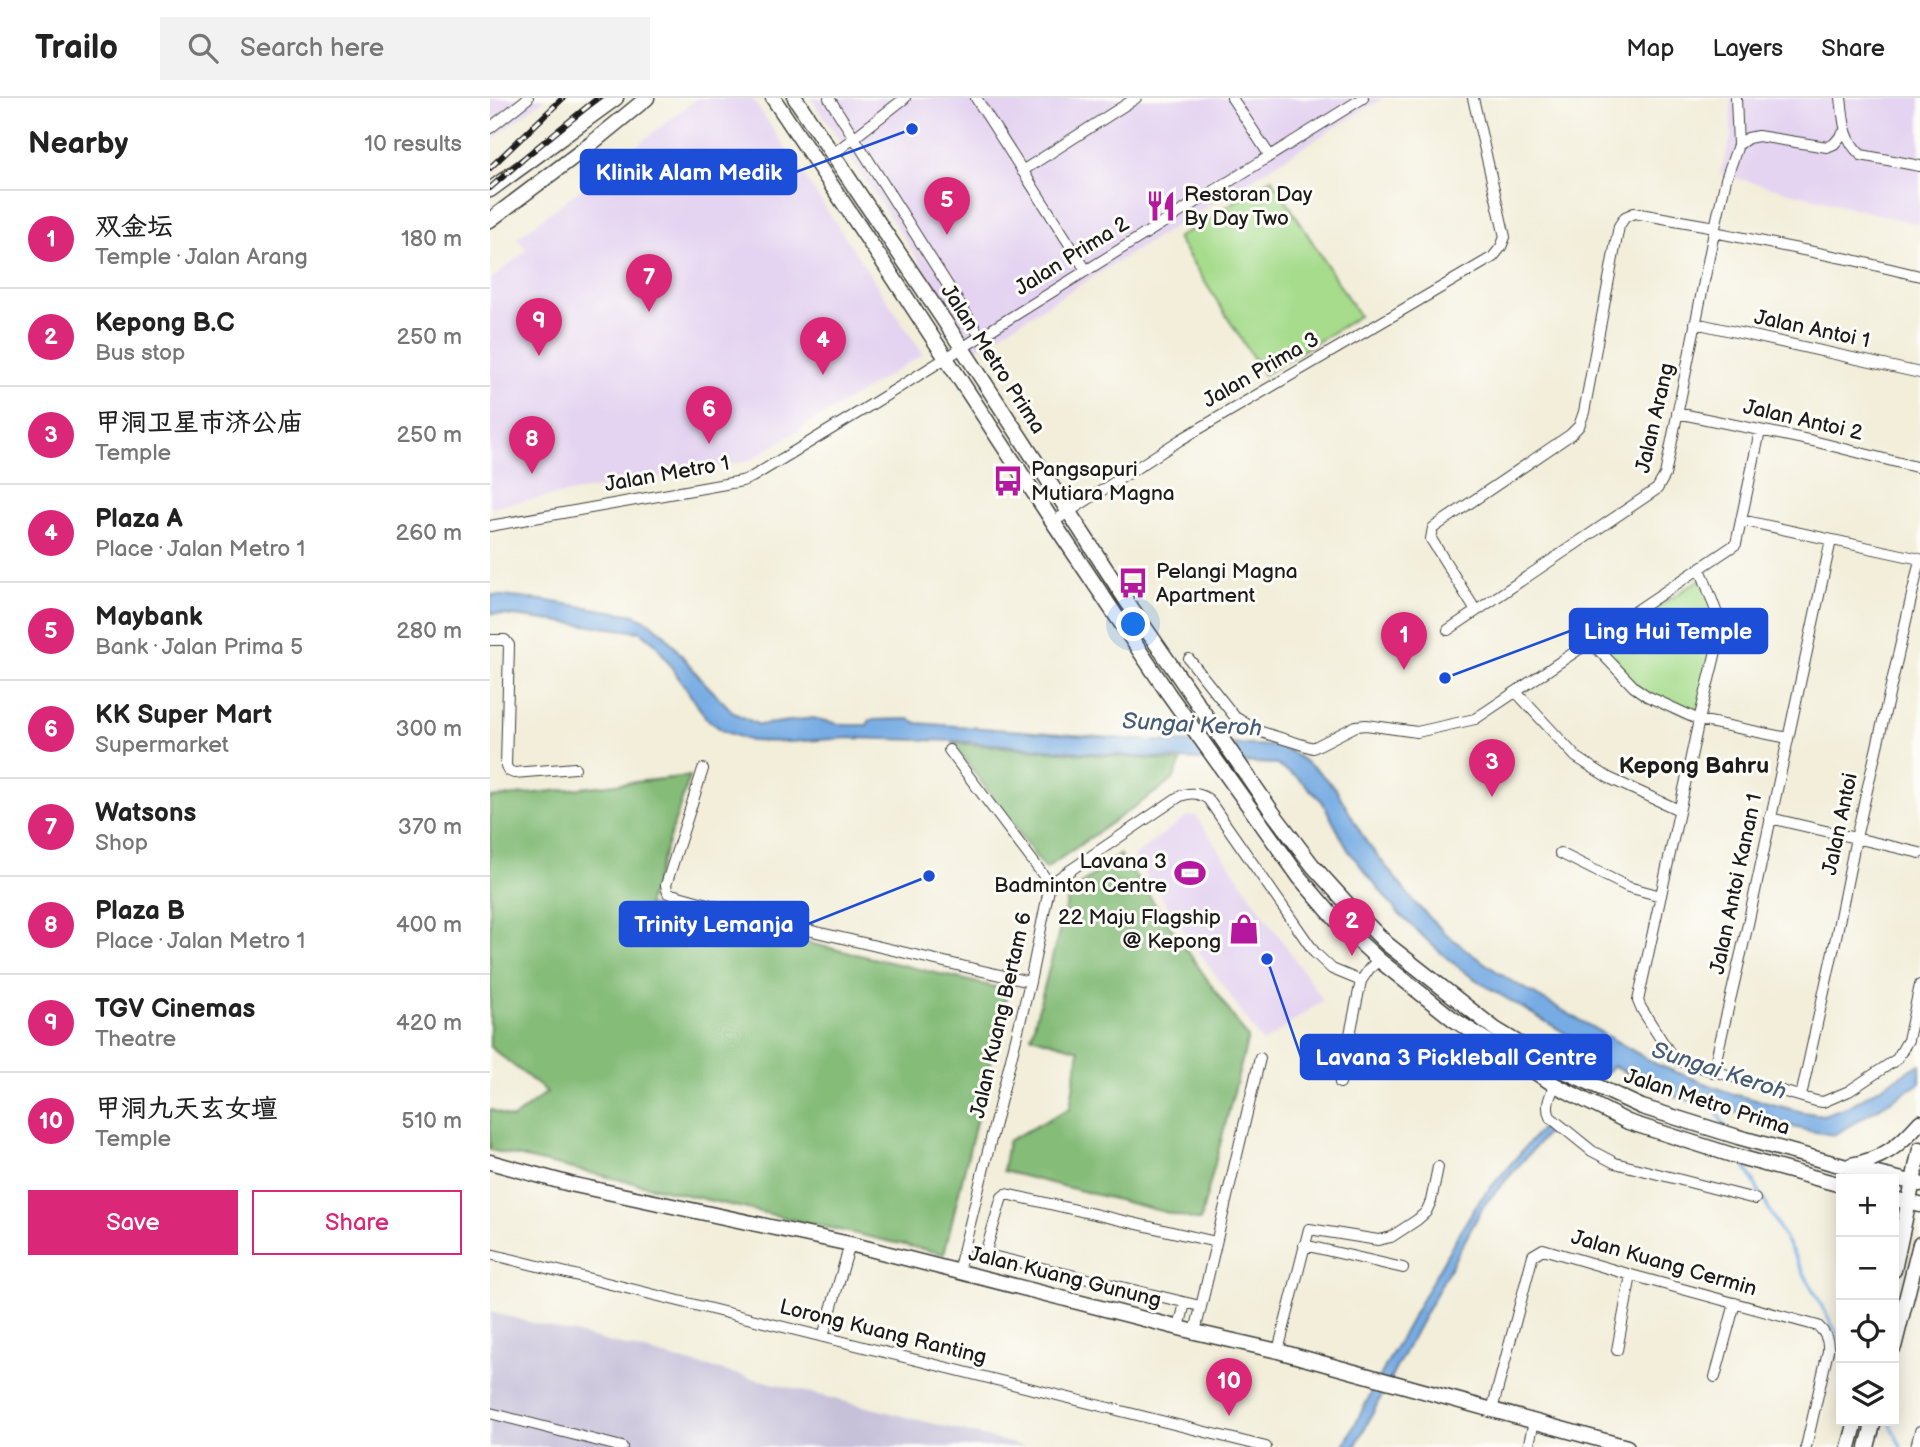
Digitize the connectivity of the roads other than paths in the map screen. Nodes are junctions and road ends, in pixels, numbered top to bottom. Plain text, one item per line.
1 (528, 98) edge
2 (616, 98) edge
3 (647, 98) edge
4 (773, 98) edge
5 (795, 98) edge
6 (829, 98) edge
7 (905, 98) edge
8 (976, 98) edge
9 (1136, 98) edge
10 (1232, 98) edge
11 (1363, 98) edge
12 (1473, 98) edge
13 (1736, 98) edge
14 (1841, 98) edge
15 (490, 128) edge
16 (1845, 131) junction
17 (854, 137) junction
18 (1738, 145) junction
19 (833, 154) junction
20 (1270, 156) junction
21 (1920, 166) edge
22 (1023, 171) junction
23 (490, 190) edge
24 (490, 220) edge
25 (1714, 230) junction
26 (1086, 270) junction
27 (1920, 276) edge
28 (1695, 323) junction
29 (980, 336) junction
30 (961, 348) junction
31 (945, 359) junction
32 (1920, 373) edge
33 (1677, 413) junction
34 (1760, 430) junction
35 (1920, 468) edge
36 (1068, 513) junction
37 (1741, 520) junction
38 (1053, 522) junction
39 (490, 526) edge
40 (1831, 540) junction
41 (1920, 560) edge
42 (1700, 568) junction
43 (1476, 611) junction
44 (1448, 630) dead end
45 (490, 640) edge
46 (1591, 642) junction
47 (1189, 659) dead end
48 (1516, 692) junction
49 (1699, 720) junction
50 (1788, 738) junction
51 (949, 750) dead end
52 (575, 768) dead end
53 (703, 769) dead end
54 (1679, 810) junction
55 (1770, 818) junction
56 (1856, 838) junction
57 (1560, 853) dead end
58 (1920, 853) edge
59 (1050, 884) junction
60 (1661, 895) junction
61 (1379, 961) junction
62 (1361, 981) junction
63 (1030, 982) junction
64 (1920, 985) edge
65 (1259, 1058) dead end
66 (1713, 1072) junction
67 (1340, 1083) dead end
68 (1555, 1084) junction
69 (1801, 1096) junction
70 (1920, 1122) edge
71 (1920, 1149) edge
72 (490, 1162) edge
73 (1843, 1166) junction
74 (1438, 1167) dead end
75 (1916, 1183) edge
76 (1836, 1185) edge
77 (1755, 1199) dead end
78 (1914, 1204) edge
79 (1216, 1242) junction
80 (850, 1244) junction
81 (1920, 1244) edge
82 (1304, 1245) junction
83 (1899, 1249) edge
84 (490, 1254) edge
85 (1403, 1268) dead end
86 (1917, 1269) edge
87 (958, 1272) junction
88 (1631, 1275) junction
89 (1185, 1303) junction
90 (1735, 1303) junction
91 (1200, 1306) junction
92 (1179, 1328) junction
93 (1899, 1330) edge
94 (1195, 1332) junction
95 (823, 1337) junction
96 (1617, 1350) dead end
97 (1278, 1351) junction
98 (1715, 1377) dead end
99 (1492, 1410) junction
100 (490, 1413) edge
101 (1534, 1422) junction
102 (1855, 1426) edge
103 (1873, 1426) edge
104 (1920, 1431) edge
105 (622, 1447) edge
106 (1266, 1447) edge
107 (1528, 1447) edge
108 (1625, 1447) edge
109 (1806, 1447) edge
110 (1849, 1447) edge
111 (1867, 1447) edge
112 (1916, 1447) edge

1 - 15 street
2 - 23 main road
3 - 24 main road
4 - 31 main road, Jalan Metro Prima
5 - 19 main road, Jalan Metro Prima
6 - 17 street
7 - 17 street
8 - 22 street
9 - 22 street
10 - 20 street
11 - 20 street, Jalan Prima 2
12 - 36 street, Jalan Prima 3
13 - 18 street
14 - 16 street
16 - 18 street
16 - 21 street
17 - 19 street
17 - 29 street
18 - 25 street, Jalan Arang
19 - 30 main road, Jalan Metro Prima
20 - 26 street, Jalan Prima 2
22 - 26 street
25 - 27 street
25 - 28 street, Jalan Arang
25 - 43 street
26 - 29 street, Jalan Prima 2
28 - 32 street, Jalan Antoi 1
28 - 33 street, Jalan Arang
29 - 30 street, Jalan Prima 2
30 - 31 street, Jalan Prima 2
30 - 36 main road, Jalan Metro Prima
31 - 38 main road, Jalan Metro Prima
31 - 39 street, Jalan Metro 1
33 - 34 street, Jalan Antoi 2
33 - 43 street, Jalan Arang
34 - 35 street, Jalan Antoi 2
34 - 37 street
36 - 38 street, Jalan Prima 3
36 - 73 main road, Jalan Metro Prima
37 - 40 street
37 - 42 street
38 - 61 main road, Jalan Metro Prima
40 - 41 street
40 - 50 street, Jalan Antoi Kanan 1
41 - 56 street, Jalan Antoi
42 - 46 street
42 - 49 street
43 - 44 street, Jalan Arang
45 - 52 street
46 - 48 street
46 - 49 street
47 - 48 street
48 - 54 street
49 - 50 street
49 - 54 street
50 - 55 street, Jalan Antoi Kanan 1
51 - 59 street
53 - 63 street
54 - 60 street
55 - 56 street
55 - 66 street, Jalan Antoi Kanan 1
56 - 58 street
56 - 69 street, Jalan Antoi
57 - 60 street
59 - 62 street
59 - 63 street, Jalan Kuang Bertam 6
60 - 66 street
61 - 62 street
61 - 68 main road, Jalan Metro Prima
62 - 67 street
63 - 87 street, Jalan Kuang Bertam 6
64 - 69 street
65 - 79 street
66 - 69 street
68 - 76 main road, Jalan Metro Prima
68 - 77 street
70 - 73 main road
71 - 75 main road
72 - 80 main road, Jalan Kuang Gunung
73 - 75 main road, Jalan Metro Prima
74 - 82 street
75 - 78 main road
78 - 83 main road
79 - 89 street
79 - 91 street
80 - 87 main road, Jalan Kuang Gunung
80 - 95 street
81 - 86 main road
82 - 85 street
82 - 97 street
84 - 95 street, Lorong Kuang Ranting
86 - 93 main road
87 - 92 main road, Jalan Kuang Gunung
88 - 90 street, Jalan Kuang Cermin
88 - 96 street
88 - 99 street, Jalan Kuang Cermin
89 - 91 street
89 - 92 street
90 - 98 street
90 - 109 street, Jalan Kuang Cermin
91 - 94 street
92 - 94 main road, Jalan Kuang Gunung
94 - 97 main road, Jalan Kuang Gunung
95 - 106 street, Lorong Kuang Ranting
97 - 99 main road, Jalan Kuang Gunung
99 - 101 main road, Jalan Kuang Gunung
100 - 105 street
101 - 107 street
101 - 108 main road, Jalan Kuang Gunung
102 - 110 main road
103 - 111 main road
104 - 112 street

